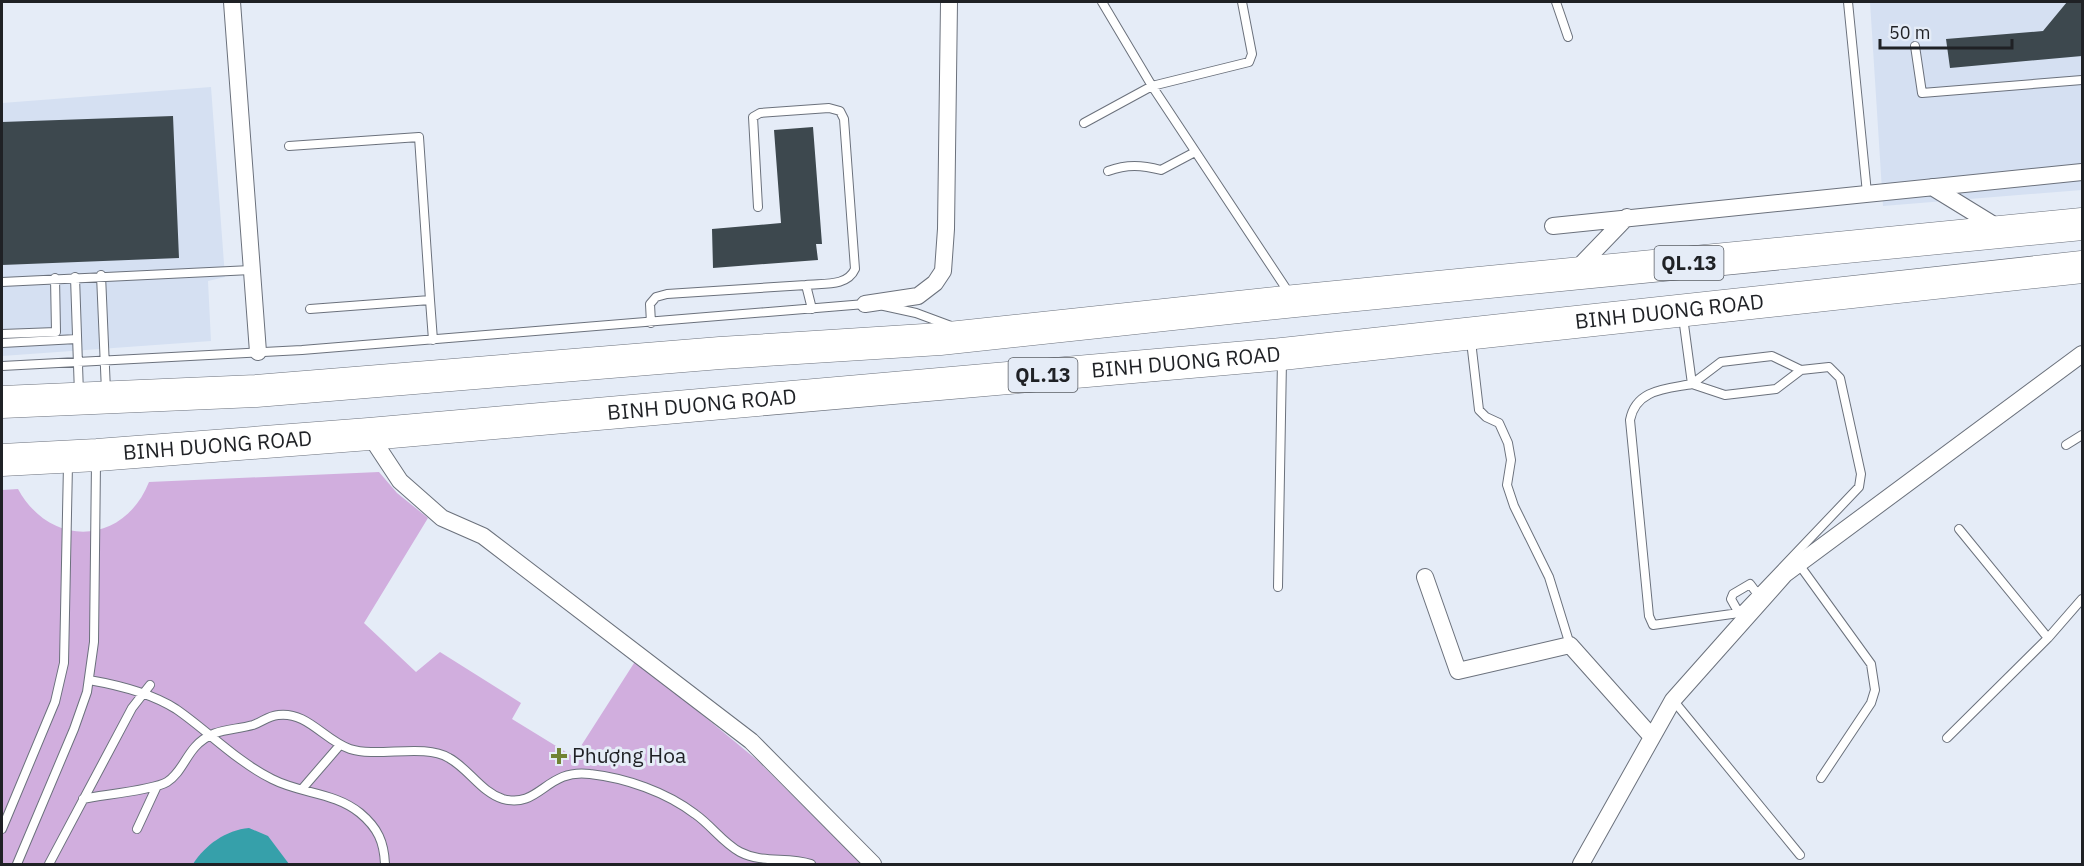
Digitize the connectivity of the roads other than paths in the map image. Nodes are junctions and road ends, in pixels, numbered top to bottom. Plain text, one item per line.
1 (232, 2) edge
2 (949, 2) edge
3 (1102, 2) edge
4 (1242, 2) edge
5 (1556, 2) edge
6 (1848, 2) edge
7 (1568, 37) dead end
8 (1915, 46) dead end
9 (2082, 80) edge
10 (1152, 86) junction
11 (1083, 123) dead end
12 (289, 146) dead end
13 (1195, 152) junction
14 (1108, 171) dead end
15 (2082, 172) edge
16 (1932, 187) junction
17 (1867, 193) junction
18 (758, 207) dead end
19 (1627, 217) junction
20 (2082, 224) edge
21 (1553, 226) dead end
22 (2003, 230) junction
23 (2082, 267) edge
24 (251, 270) junction
25 (100, 275) junction
26 (1571, 275) junction
27 (75, 277) junction
28 (55, 278) junction
29 (2, 282) edge
30 (806, 285) junction
31 (430, 300) junction
32 (1295, 301) junction
33 (867, 304) junction
34 (310, 309) dead end
35 (812, 309) junction
36 (1682, 311) junction
37 (651, 323) junction
38 (2, 334) edge
39 (984, 334) junction
40 (1470, 334) junction
41 (77, 339) junction
42 (433, 340) junction
43 (2, 343) edge
44 (258, 352) junction
45 (1282, 354) junction
46 (2082, 354) edge
47 (104, 361) junction
48 (78, 362) junction
49 (2, 366) edge
50 (1801, 370) junction
51 (1692, 384) junction
52 (92, 398) junction
53 (2, 402) edge
54 (369, 434) junction
55 (2082, 435) edge
56 (2066, 444) dead end
57 (82, 456) junction
58 (2, 460) edge
59 (1959, 529) dead end
60 (1798, 563) junction
61 (1425, 577) dead end
62 (1278, 587) dead end
63 (1759, 596) junction
64 (2082, 599) edge
65 (1741, 617) junction
66 (2048, 638) junction
67 (1570, 645) junction
68 (89, 680) junction
69 (150, 685) dead end
70 (142, 694) junction
71 (1673, 700) junction
72 (209, 735) junction
73 (1652, 737) junction
74 (1947, 738) dead end
75 (340, 745) junction
76 (1821, 778) dead end
77 (156, 788) junction
78 (302, 789) junction
79 (83, 799) junction
80 (2, 829) edge
81 (137, 829) dead end
82 (1800, 855) dead end
83 (17, 864) edge
84 (49, 864) edge
85 (385, 864) edge
86 (811, 864) edge
87 (873, 864) edge
88 (1581, 864) edge

1 - 24 street
2 - 33 street
3 - 10 lane
4 - 10 lane
5 - 7 lane
6 - 17 lane
8 - 9 lane
10 - 11 lane
10 - 13 lane
12 - 31 lane
13 - 14 lane
13 - 32 lane
15 - 16 street
16 - 17 street
16 - 22 street
17 - 19 street
18 - 30 lane
19 - 21 street
19 - 26 street
20 - 22 highway, QL.13
22 - 26 highway, QL.13
23 - 36 highway, BINH DUONG ROAD / QL.13
24 - 25 lane
24 - 44 street
25 - 27 lane
25 - 47 lane
26 - 32 highway, QL.13
27 - 28 lane
27 - 41 lane
28 - 29 lane
28 - 38 lane
30 - 35 lane
30 - 37 lane
31 - 34 lane
31 - 42 lane
32 - 39 highway, QL.13
33 - 35 lane
33 - 39 lane
35 - 37 lane
36 - 40 highway, BINH DUONG ROAD / QL.13
36 - 51 lane
37 - 42 lane
39 - 52 highway, QL.13
40 - 45 highway, BINH DUONG ROAD / QL.13
40 - 67 lane
41 - 43 lane
41 - 48 lane
42 - 44 lane
44 - 47 lane
45 - 54 highway, BINH DUONG ROAD / QL.13
45 - 62 lane
46 - 60 street
47 - 48 lane
47 - 52 lane
48 - 49 lane
48 - 52 lane
50 - 51 lane
50 - 51 lane
50 - 63 lane
51 - 65 lane
52 - 53 highway, QL.13
54 - 57 highway, BINH DUONG ROAD / QL.13
54 - 87 street
55 - 56 lane
57 - 58 highway, BINH DUONG ROAD / QL.13
57 - 68 lane
57 - 80 lane
59 - 66 lane
60 - 63 street
60 - 76 lane
61 - 67 street
63 - 65 street
63 - 65 lane
64 - 66 lane
65 - 71 street
66 - 74 lane
67 - 73 street
68 - 70 lane
68 - 83 lane
69 - 70 lane
70 - 72 lane
70 - 79 lane
71 - 73 street
71 - 82 lane
72 - 75 lane
72 - 77 lane
72 - 78 lane
73 - 88 street
75 - 78 lane
75 - 86 lane
77 - 79 lane
77 - 81 lane
78 - 85 lane
79 - 84 lane

